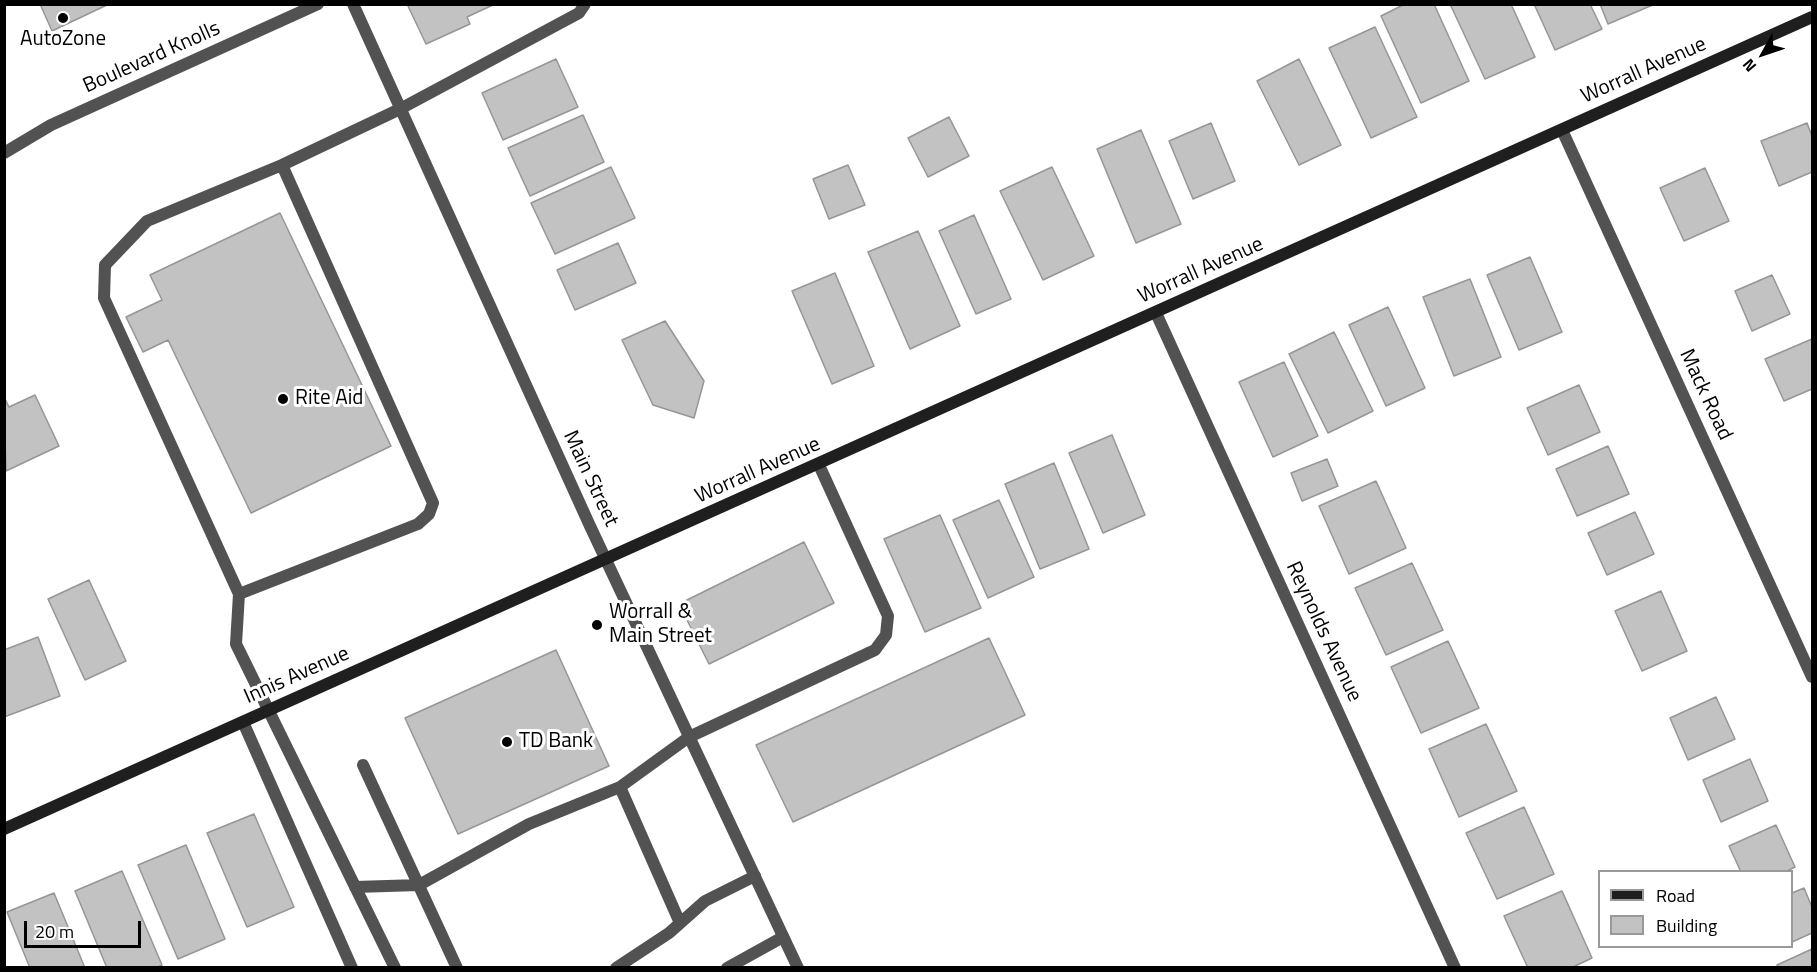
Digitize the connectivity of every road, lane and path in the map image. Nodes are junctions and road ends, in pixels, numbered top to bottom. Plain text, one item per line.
1 (318, 4) edge
2 (353, 4) edge
3 (585, 4) edge
4 (1812, 17) edge
5 (400, 109) junction
6 (1562, 130) junction
7 (4, 153) edge
8 (282, 165) junction
9 (1156, 313) junction
10 (819, 465) junction
11 (606, 561) junction
12 (239, 594) junction
13 (1812, 676) edge
14 (267, 711) junction
15 (243, 722) junction
16 (689, 736) junction
17 (363, 765) dead end
18 (620, 787) junction
19 (4, 829) edge
20 (755, 876) junction
21 (419, 885) junction
22 (355, 887) junction
23 (680, 923) junction
24 (783, 937) junction
25 (352, 968) edge
26 (395, 968) edge
27 (457, 968) edge
28 (616, 968) edge
29 (727, 968) edge
30 (798, 968) edge
31 (1455, 968) edge

1 - 7 street, Boulevard Knolls
2 - 5 street, Main Street
3 - 5 street
4 - 6 main road, Worrall Avenue
5 - 8 street
5 - 11 street, Main Street
6 - 9 main road, Worrall Avenue
6 - 13 street, Mack Road
8 - 12 street
8 - 12 street
9 - 10 main road, Worrall Avenue
9 - 31 street, Reynolds Avenue
10 - 11 main road, Worrall Avenue
10 - 16 street
11 - 14 main road, Innis Avenue
11 - 16 street, Main Street
12 - 14 street
14 - 15 main road, Innis Avenue
14 - 22 street
15 - 19 main road, Innis Avenue
15 - 25 street
16 - 18 street
16 - 20 street, Main Street
17 - 21 street
18 - 21 street
18 - 23 street
20 - 23 street
20 - 24 street, Main Street
21 - 22 street
21 - 27 street
22 - 26 street
23 - 28 street
24 - 29 street
24 - 30 street, Main Street

